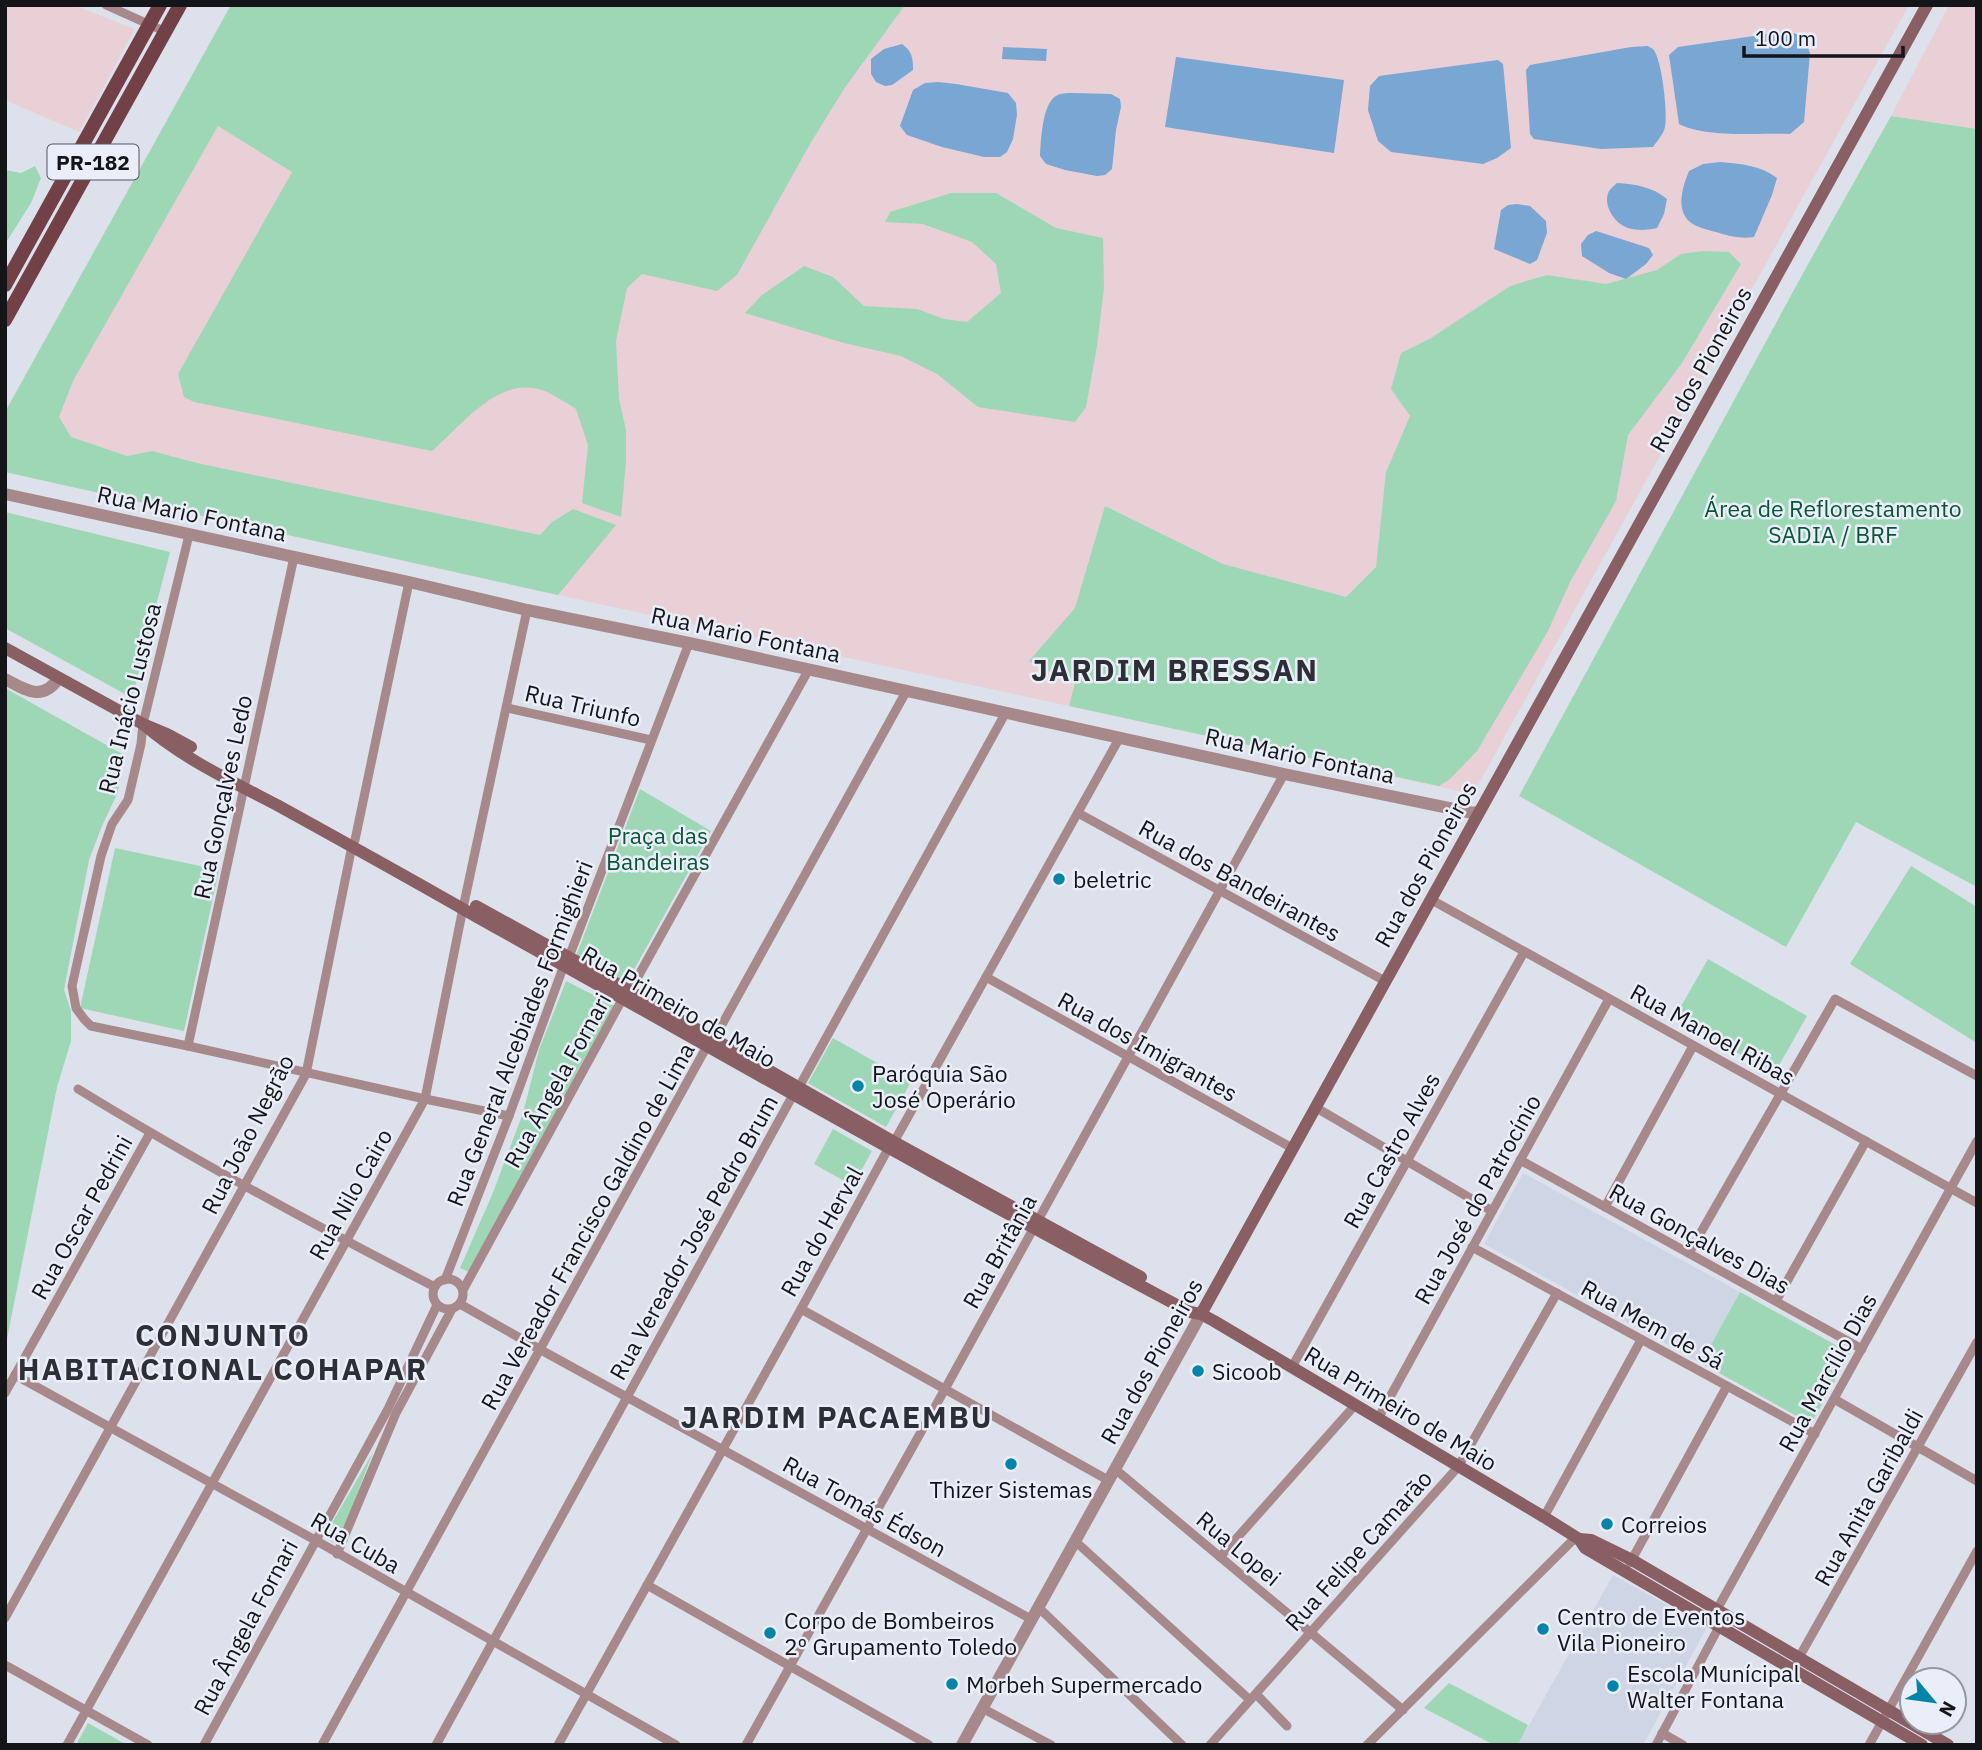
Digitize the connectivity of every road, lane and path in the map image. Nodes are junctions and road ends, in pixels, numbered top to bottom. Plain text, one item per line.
1 (106, 5) edge
2 (160, 5) edge
3 (180, 5) edge
4 (1927, 5) edge
5 (150, 24) junction
6 (166, 32) junction
7 (5, 285) edge
8 (5, 320) edge
9 (5, 494) edge
10 (189, 534) junction
11 (294, 557) junction
12 (409, 582) junction
13 (527, 610) junction
14 (689, 643) junction
15 (5, 648) edge
16 (808, 669) junction
17 (5, 678) edge
18 (59, 678) junction
19 (907, 690) junction
20 (507, 708) junction
21 (1006, 712) junction
22 (142, 724) junction
23 (1120, 737) junction
24 (651, 740) junction
25 (1284, 774) junction
26 (245, 784) junction
27 (1478, 812) junction
28 (1077, 813) junction
29 (353, 843) junction
30 (1219, 891) junction
31 (1430, 899) junction
32 (464, 904) junction
33 (1524, 952) junction
34 (566, 961) junction
35 (986, 976) junction
36 (1385, 981) junction
37 (626, 994) junction
38 (1609, 999) junction
39 (710, 1042) junction
40 (188, 1046) junction
41 (1693, 1046) junction
42 (1128, 1057) junction
43 (306, 1074) junction
44 (1977, 1076) edge
45 (78, 1090) dead end
46 (796, 1091) junction
47 (1780, 1094) junction
48 (425, 1099) junction
49 (1315, 1107) junction
50 (509, 1116) junction
51 (150, 1133) junction
52 (1866, 1141) junction
53 (1977, 1141) edge
54 (891, 1145) junction
55 (1292, 1148) junction
56 (1520, 1160) junction
57 (1406, 1162) junction
58 (244, 1185) junction
59 (1951, 1189) junction
60 (1977, 1203) edge
61 (1605, 1207) junction
62 (1492, 1211) junction
63 (1035, 1225) junction
64 (346, 1241) junction
65 (1472, 1247) junction
66 (1689, 1253) junction
67 (445, 1280) junction
68 (435, 1287) junction
69 (463, 1290) junction
70 (1557, 1293) junction
71 (1776, 1301) junction
72 (438, 1305) junction
73 (456, 1307) junction
74 (801, 1309) junction
75 (1201, 1314) junction
76 (1642, 1340) junction
77 (1977, 1342) edge
78 (1862, 1349) junction
79 (541, 1350) junction
80 (1292, 1367) junction
81 (16, 1375) junction
82 (1727, 1386) junction
83 (945, 1390) junction
84 (5, 1393) edge
85 (628, 1398) junction
86 (1834, 1399) junction
87 (1356, 1404) junction
88 (392, 1411) junction
89 (1379, 1417) junction
90 (109, 1427) junction
91 (1815, 1434) junction
92 (1918, 1448) junction
93 (722, 1450) junction
94 (1458, 1467) junction
95 (1112, 1475) junction
96 (1977, 1481) edge
97 (213, 1483) junction
98 (1544, 1517) junction
99 (867, 1529) junction
100 (1578, 1538) junction
101 (315, 1540) junction
102 (1075, 1541) junction
103 (1977, 1551) edge
104 (337, 1554) junction
105 (1220, 1557) junction
106 (1629, 1566) junction
107 (647, 1585) junction
108 (406, 1592) junction
109 (1038, 1607) junction
110 (5, 1618) edge
111 (1031, 1619) junction
112 (1718, 1619) junction
113 (1311, 1632) junction
114 (493, 1642) junction
115 (1799, 1658) junction
116 (5, 1665) edge
117 (790, 1666) junction
118 (1792, 1670) junction
119 (586, 1694) junction
120 (1253, 1697) junction
121 (982, 1709) junction
122 (87, 1710) junction
123 (1403, 1710) junction
124 (1885, 1715) junction
125 (1287, 1726) dead end
126 (1662, 1733) junction
127 (67, 1745) edge
128 (148, 1745) edge
129 (204, 1745) edge
130 (322, 1745) edge
131 (436, 1745) edge
132 (558, 1745) edge
133 (676, 1745) edge
134 (746, 1745) edge
135 (929, 1745) edge
136 (962, 1745) edge
137 (1051, 1745) edge
138 (1182, 1745) edge
139 (1210, 1745) edge
140 (1367, 1745) edge
141 (1656, 1745) edge
142 (1683, 1745) edge
143 (1869, 1745) edge
144 (1922, 1745) edge
145 (1948, 1745) edge

1 - 5 street
2 - 5 main road, PR-182
3 - 6 main road, PR-182
4 - 27 main road, Rua dos Pioneiros
5 - 6 street
5 - 7 main road, PR-182
6 - 8 main road, PR-182
9 - 10 street, Rua Mario Fontana
10 - 11 street, Rua Mario Fontana
10 - 22 street, Rua Inácio Lustosa
11 - 12 street, Rua Mario Fontana
11 - 26 street, Rua Gonçalves Ledo
12 - 13 street, Rua Mario Fontana
12 - 29 street, Rua João Negrão
13 - 14 street, Rua Mario Fontana
13 - 20 street, Rua Nilo Cairo
14 - 16 street, Rua Mario Fontana
14 - 24 street, Rua General Alcebiades Formighieri
15 - 18 main road, Rua Primeiro de Maio
16 - 19 street, Rua Mario Fontana
16 - 37 street, Rua Ângela Fornari
17 - 18 street
18 - 22 main road, Rua Primeiro de Maio
19 - 21 street, Rua Mario Fontana
19 - 39 street, Rua Vereador Francisco Galdino de Lima
20 - 24 street, Rua Triunfo
20 - 32 street, Rua Nilo Cairo
21 - 23 street, Rua Mario Fontana
21 - 46 street, Rua Vereador José Pedro Brum
22 - 26 main road, Rua Primeiro de Maio
22 - 40 street, Rua Inácio Lustosa
23 - 25 street, Rua Mario Fontana
23 - 28 street, Rua do Herval
24 - 34 street, Rua General Alcebiades Formighieri
25 - 27 street, Rua Mario Fontana
25 - 30 street, Rua Britânia
26 - 29 main road, Rua Primeiro de Maio
26 - 40 street, Rua Gonçalves Ledo
27 - 31 main road, Rua dos Pioneiros
28 - 30 street, Rua dos Bandeirantes
28 - 35 street, Rua do Herval
29 - 32 main road, Rua Primeiro de Maio
29 - 43 street, Rua João Negrão
30 - 36 street, Rua dos Bandeirantes
30 - 42 street, Rua Britânia
31 - 33 street, Rua Manoel Ribas
31 - 36 main road, Rua dos Pioneiros
32 - 34 main road, Rua Primeiro de Maio
32 - 48 street, Rua Nilo Cairo
33 - 38 street, Rua Manoel Ribas
33 - 57 street, Rua Castro Alves
34 - 37 main road, Rua Primeiro de Maio
34 - 50 street, Rua General Alcebiades Formighieri
35 - 42 street, Rua dos Imigrantes
35 - 54 street, Rua do Herval
36 - 49 main road, Rua dos Pioneiros
37 - 39 main road, Rua Primeiro de Maio
37 - 69 street, Rua Ângela Fornari
38 - 41 street, Rua Manoel Ribas
38 - 56 street, Rua José do Patrocínio
39 - 46 main road, Rua Primeiro de Maio
39 - 79 street, Rua Vereador Francisco Galdino de Lima
40 - 43 street
41 - 47 street, Rua Manoel Ribas
41 - 61 street
42 - 55 street, Rua dos Imigrantes
42 - 63 street, Rua Britânia
43 - 48 street
43 - 58 street, Rua João Negrão
44 - 47 street
45 - 51 street
46 - 54 main road, Rua Primeiro de Maio
46 - 85 street, Rua Vereador José Pedro Brum
47 - 52 street, Rua Manoel Ribas
47 - 66 street
48 - 50 street
48 - 64 street, Rua Nilo Cairo
49 - 55 main road, Rua dos Pioneiros
49 - 57 street
50 - 67 street, Rua General Alcebiades Formighieri
51 - 58 street
51 - 81 street, Rua Oscar Pedrini
52 - 59 street, Rua Manoel Ribas
52 - 71 street
53 - 59 street, Rua Marcílio Dias
54 - 63 main road, Rua Primeiro de Maio
54 - 74 street, Rua do Herval
55 - 75 main road, Rua dos Pioneiros
56 - 61 street, Rua Gonçalves Dias
56 - 62 street, Rua José do Patrocínio
57 - 62 street
57 - 80 street, Rua Castro Alves
58 - 64 street
58 - 90 street, Rua João Negrão
59 - 60 street, Rua Manoel Ribas
59 - 78 street, Rua Marcílio Dias
61 - 66 street, Rua Gonçalves Dias
62 - 65 street, Rua José do Patrocínio
63 - 75 main road, Rua Primeiro de Maio
63 - 83 street, Rua Britânia
64 - 68 street
64 - 97 street, Rua Nilo Cairo
65 - 70 street, Rua Mem de Sá
65 - 89 street, Rua José do Patrocínio
66 - 71 street, Rua Gonçalves Dias
67 - 68 street
67 - 69 street
68 - 72 street
69 - 73 street
70 - 76 street, Rua Mem de Sá
70 - 94 street, Rua Felipe Camarão
71 - 78 street, Rua Gonçalves Dias
72 - 73 street
72 - 88 street, Rua Ângela Fornari
73 - 79 street, Rua Tomás Édson
73 - 88 street, Rua Ângela Fornari
74 - 83 street, Rua Lopei
74 - 93 street, Rua do Herval
75 - 80 main road, Rua Primeiro de Maio
75 - 95 street, Rua dos Pioneiros
76 - 82 street, Rua Mem de Sá
76 - 98 street
77 - 92 street, Rua Anita Garibaldi
78 - 86 street, Rua Marcílio Dias
79 - 85 street, Rua Tomás Édson
79 - 108 street, Rua Vereador Francisco Galdino de Lima
80 - 87 main road, Rua Primeiro de Maio
81 - 84 street, Rua Oscar Pedrini
81 - 90 street, Rua Cuba
82 - 91 street, Rua Mem de Sá
82 - 106 street
83 - 95 street, Rua Lopei
83 - 99 street, Rua Britânia
85 - 93 street, Rua Tomás Édson
85 - 114 street, Rua Vereador José Pedro Brum
86 - 91 street, Rua Marcílio Dias
86 - 92 street
87 - 89 main road, Rua Primeiro de Maio
87 - 105 street
88 - 101 street, Rua Ângela Fornari
88 - 104 street, Rua Ângela Fornari
89 - 94 main road, Rua Primeiro de Maio
90 - 97 street, Rua Cuba
90 - 110 street, Rua João Negrão
91 - 112 street, Rua Marcílio Dias
92 - 96 street
92 - 115 street, Rua Anita Garibaldi
93 - 99 street, Rua Tomás Édson
93 - 107 street, Rua do Herval
94 - 98 main road, Rua Primeiro de Maio
94 - 113 street, Rua Felipe Camarão
95 - 102 street, Rua dos Pioneiros
95 - 105 street, Rua Lopei
97 - 101 street, Rua Cuba
97 - 122 street, Rua Nilo Cairo
98 - 100 main road, Rua Primeiro de Maio
99 - 111 street, Rua Tomás Édson
99 - 117 street, Rua Britânia
100 - 106 main road, Rua Primeiro de Maio
100 - 123 street
101 - 104 street, Rua Cuba
101 - 129 street, Rua Ângela Fornari
102 - 109 street, Rua dos Pioneiros
102 - 120 street
103 - 124 street
104 - 108 street, Rua Cuba
105 - 113 street, Rua Lopei
106 - 112 main road, Rua Primeiro de Maio
107 - 117 street
107 - 119 street, Rua do Herval
108 - 114 street, Rua Cuba
108 - 130 street, Rua Vereador Francisco Galdino de Lima
109 - 111 street, Rua dos Pioneiros
109 - 138 street
111 - 121 street, Rua dos Pioneiros
112 - 115 main road, Rua Primeiro de Maio
112 - 118 main road, Rua Primeiro de Maio
112 - 126 street, Rua Marcílio Dias
113 - 120 street, Rua Felipe Camarão
113 - 123 street, Rua Lopei
114 - 119 street, Rua Cuba
114 - 131 street, Rua Vereador José Pedro Brum
115 - 118 street, Rua Anita Garibaldi
115 - 124 main road, Rua Primeiro de Maio
116 - 122 street
117 - 134 street, Rua Britânia
117 - 135 street
118 - 124 main road, Rua Primeiro de Maio
119 - 132 street, Rua do Herval
119 - 133 street, Rua Cuba
120 - 125 street
120 - 139 street, Rua Felipe Camarão
121 - 136 street, Rua dos Pioneiros
121 - 137 street
122 - 127 street, Rua Nilo Cairo
122 - 128 street
123 - 140 street
124 - 143 street
124 - 144 main road, Rua Primeiro de Maio
124 - 145 main road, Rua Primeiro de Maio
126 - 141 street, Rua Marcílio Dias
126 - 142 street

